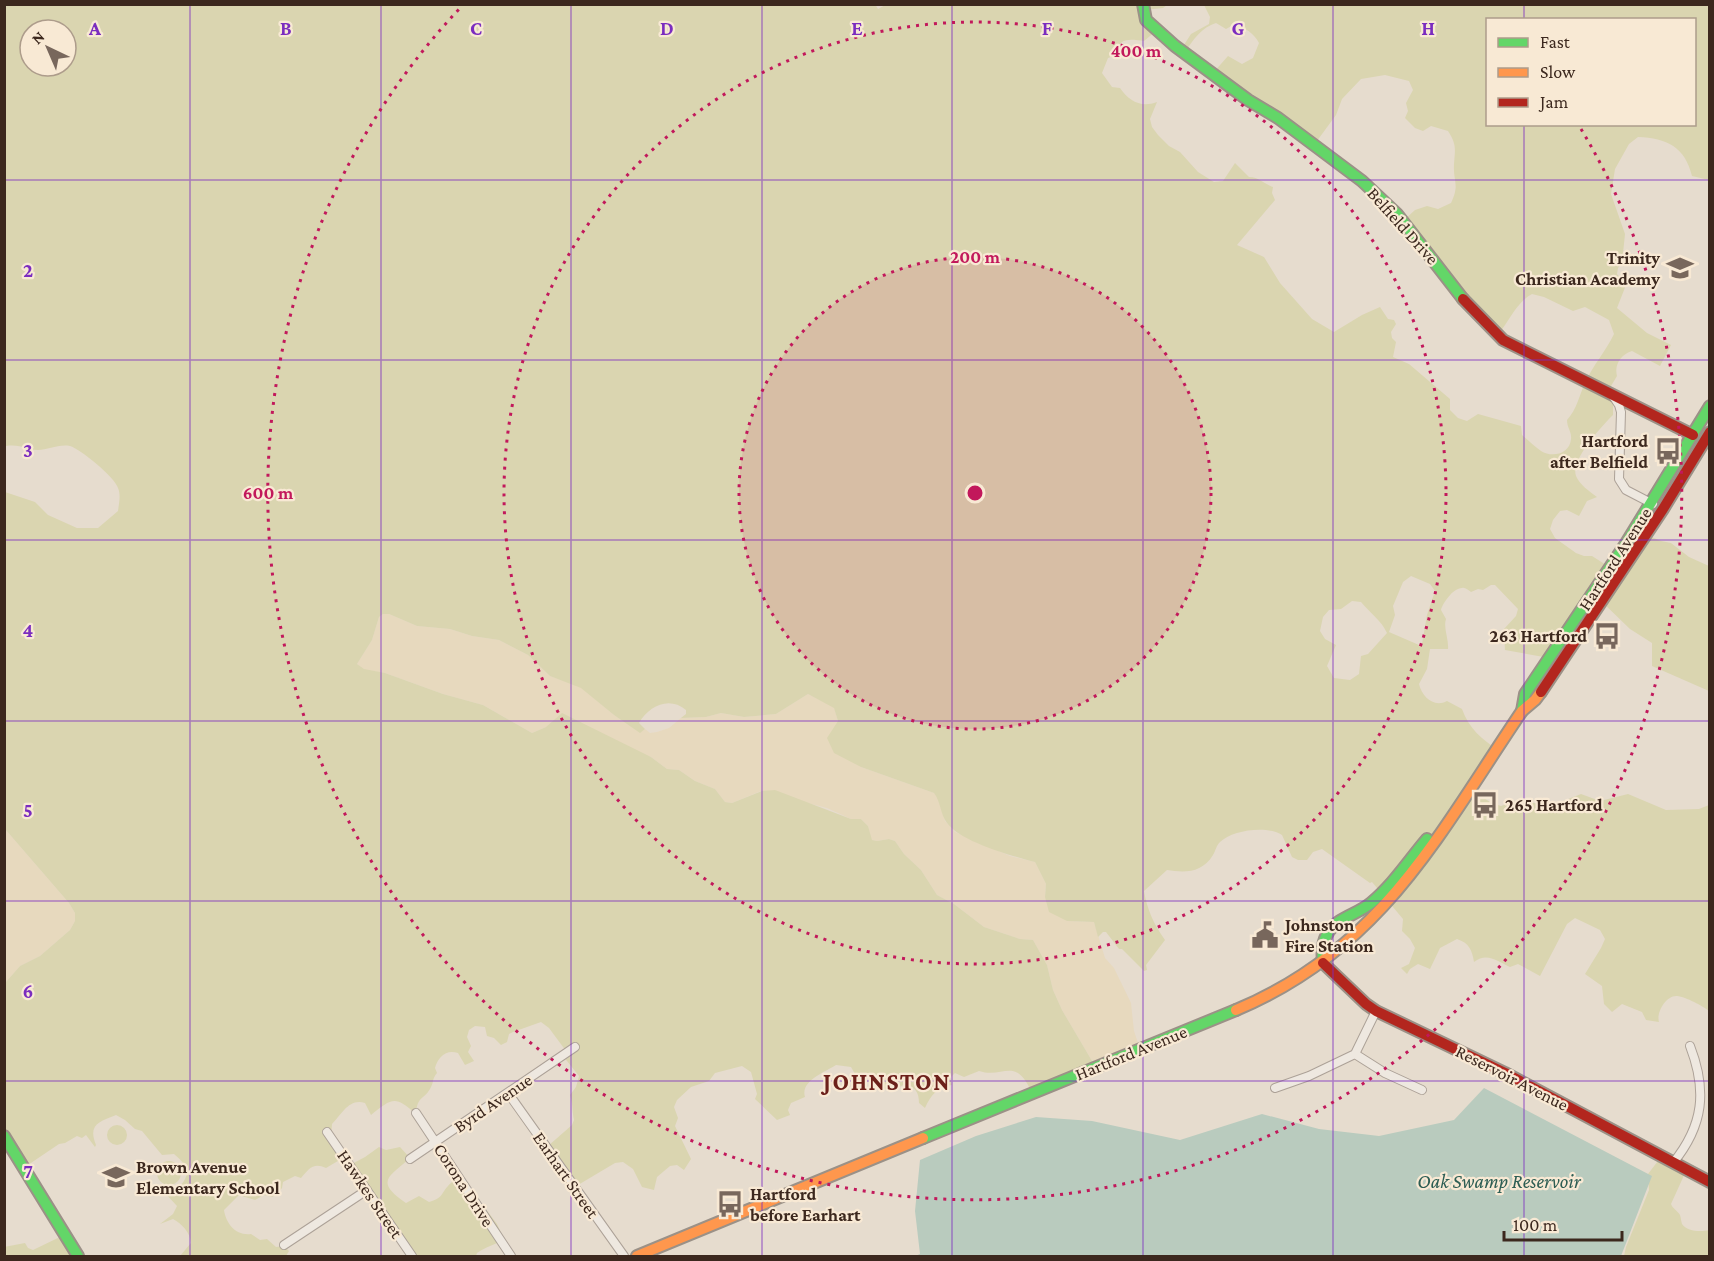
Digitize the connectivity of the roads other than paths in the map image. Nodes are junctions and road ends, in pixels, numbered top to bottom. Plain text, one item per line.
1 (1143, 4) edge
2 (1613, 396) junction
3 (1710, 406) edge
4 (1710, 432) edge
5 (1693, 435) junction
6 (1651, 503) junction
7 (1663, 509) junction
8 (1522, 711) junction
9 (1458, 807) junction
10 (1323, 963) junction
11 (1376, 1011) junction
12 (1690, 1046) dead end
13 (575, 1047) dead end
14 (1355, 1054) junction
15 (1275, 1088) dead end
16 (1422, 1090) dead end
17 (508, 1093) junction
18 (416, 1113) dead end
19 (327, 1132) dead end
20 (4, 1136) edge
21 (435, 1142) junction
22 (410, 1159) dead end
23 (1673, 1162) junction
24 (1710, 1182) edge
25 (367, 1190) junction
26 (284, 1245) dead end
27 (78, 1257) edge
28 (412, 1257) edge
29 (511, 1257) edge
30 (624, 1257) edge
31 (637, 1257) edge

1 - 2 main road, Belfield Drive
2 - 5 main road, Belfield Drive
2 - 6 street
3 - 5 main road, Hartford Avenue
4 - 7 main road, Hartford Avenue
5 - 6 main road, Hartford Avenue
6 - 7 street
6 - 8 main road, Hartford Avenue
7 - 8 main road, Hartford Avenue
8 - 9 main road, Hartford Avenue
9 - 10 main road, Hartford Avenue
9 - 10 main road
10 - 11 main road, Reservoir Avenue
10 - 31 main road, Hartford Avenue
11 - 14 street
11 - 23 main road, Reservoir Avenue
12 - 23 street
13 - 17 street, Byrd Avenue
14 - 15 street
14 - 16 street
17 - 21 street, Byrd Avenue
17 - 30 street, Earhart Street
18 - 21 street, Corona Drive
19 - 25 street, Hawkes Street
20 - 27 main road
21 - 22 street, Byrd Avenue
21 - 29 street, Corona Drive
23 - 24 main road, Reservoir Avenue
25 - 26 street
25 - 28 street, Hawkes Street

